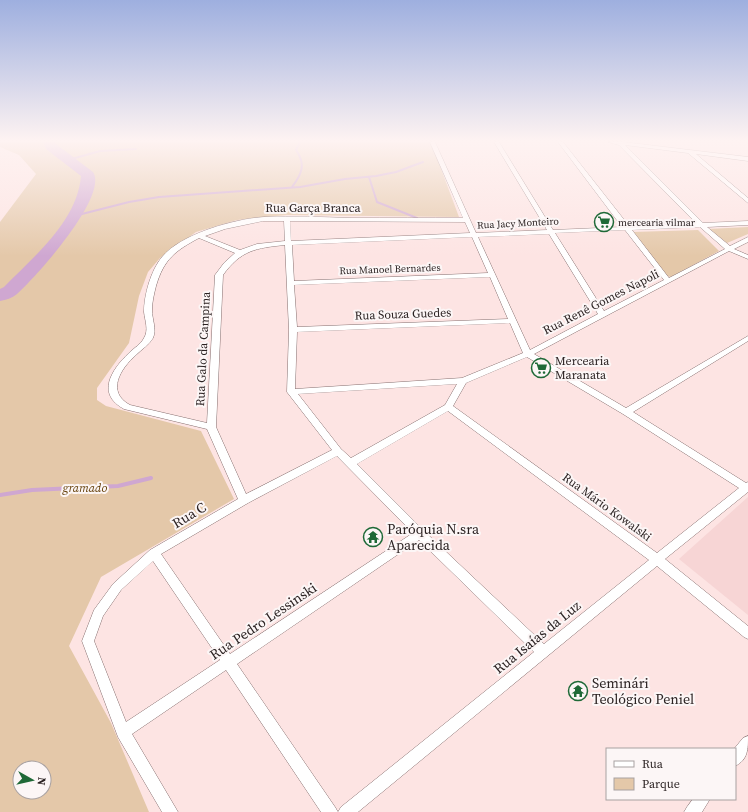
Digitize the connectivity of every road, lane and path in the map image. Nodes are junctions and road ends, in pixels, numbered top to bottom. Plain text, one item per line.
1 (449, 180) edge
2 (520, 180) edge
3 (589, 180) edge
4 (656, 180) edge
5 (723, 180) edge
6 (748, 201) edge
7 (287, 218) junction
8 (467, 220) junction
9 (748, 223) edge
10 (701, 225) junction
11 (626, 228) junction
12 (552, 231) junction
13 (474, 235) junction
14 (198, 236) junction
15 (748, 239) edge
16 (289, 243) junction
17 (729, 249) junction
18 (238, 252) junction
19 (748, 257) edge
20 (492, 275) junction
21 (668, 282) junction
22 (290, 283) junction
23 (602, 314) junction
24 (513, 321) junction
25 (293, 330) junction
26 (748, 338) edge
27 (528, 354) junction
28 (463, 381) junction
29 (291, 392) junction
30 (448, 407) junction
31 (626, 412) junction
32 (211, 427) junction
33 (338, 450) junction
34 (350, 463) junction
35 (747, 487) edge
36 (244, 500) junction
37 (420, 534) junction
38 (154, 553) junction
39 (658, 560) junction
40 (748, 633) edge
41 (543, 652) junction
42 (229, 662) junction
43 (123, 732) junction
44 (748, 743) edge
45 (736, 758) edge
46 (702, 800) edge
47 (170, 812) edge
48 (330, 812) edge
49 (346, 812) edge
50 (692, 812) edge

1 - 8 street
2 - 12 street
3 - 11 street
4 - 10 street
5 - 6 street
7 - 8 street, Rua Garça Branca
7 - 14 street, Rua Garça Branca
7 - 16 street
8 - 13 street
9 - 10 street, Rua Jacy Monteiro
10 - 11 street, Rua Jacy Monteiro
10 - 17 street
11 - 12 street, Rua Jacy Monteiro
11 - 21 street
12 - 13 street, Rua Jacy Monteiro
12 - 23 street
13 - 16 street, Rua Jacy Monteiro
13 - 20 street
14 - 18 street
14 - 32 street, Rua Garça Branca
15 - 17 street, Rua Renê Gomes Napoli
16 - 18 street, Rua Galo da Campina
16 - 22 street
17 - 19 street
17 - 21 street, Rua Renê Gomes Napoli
18 - 32 street, Rua Galo da Campina
20 - 22 street, Rua Manoel Bernardes
20 - 24 street
21 - 23 street, Rua Renê Gomes Napoli
22 - 25 street
23 - 27 street, Rua Renê Gomes Napoli
24 - 25 street, Rua Souza Guedes
24 - 27 street
25 - 29 street
26 - 31 street
27 - 28 street, Rua Renê Gomes Napoli
27 - 31 street
28 - 29 street, Rua Renê Gomes Napoli
28 - 30 street
29 - 33 street
30 - 34 street
30 - 39 street, Rua Mário Kowalski
31 - 35 street
32 - 36 street, Rua Galo da Campina
33 - 34 street
33 - 36 street, Rua C
34 - 37 street
35 - 39 street, Rua Isaías da Luz
36 - 38 street, Rua C
37 - 41 street
37 - 42 street, Rua Pedro Lessinski
38 - 42 street
38 - 43 street, Rua C
39 - 40 street, Rua Mário Kowalski
39 - 41 street, Rua Isaías da Luz
41 - 49 street, Rua Isaías da Luz
42 - 43 street, Rua Pedro Lessinski
42 - 48 street
43 - 47 street
44 - 45 street
46 - 50 street

